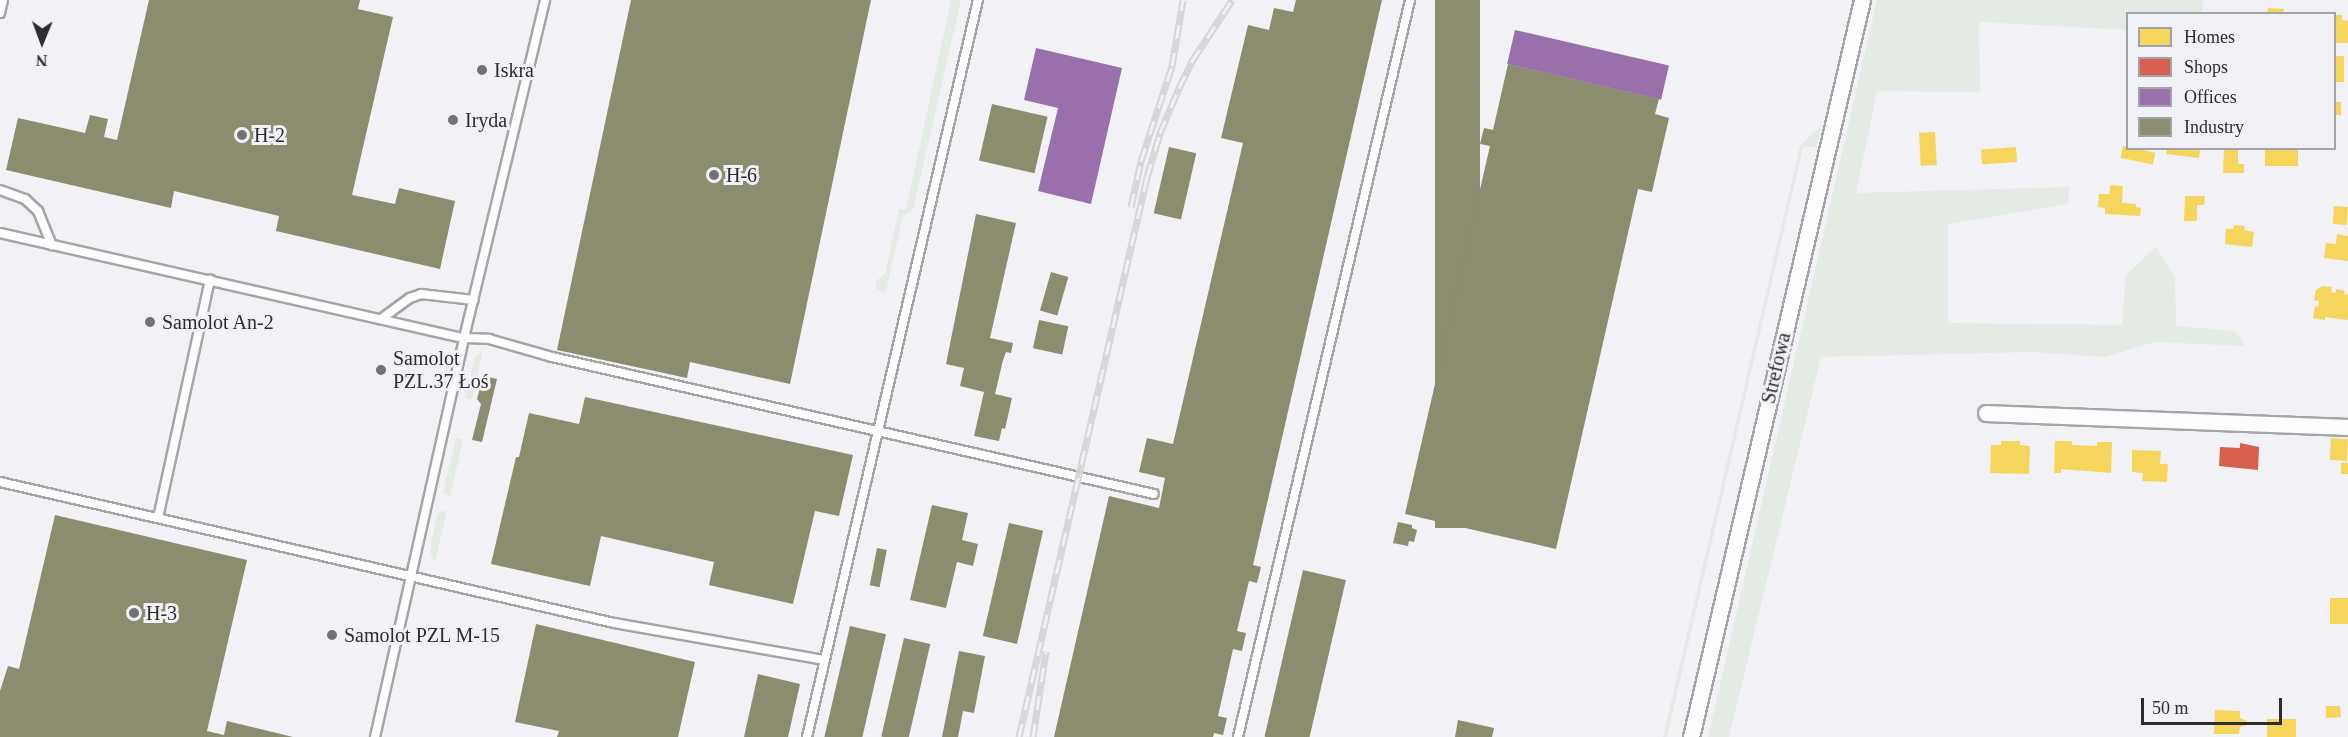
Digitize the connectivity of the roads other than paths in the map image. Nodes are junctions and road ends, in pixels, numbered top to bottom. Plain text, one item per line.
1 (3, 0) edge
2 (545, 0) edge
3 (978, 0) edge
4 (1410, 0) edge
5 (1862, 0) edge
6 (0, 13) edge
7 (0, 190) edge
8 (0, 233) edge
9 (52, 245) junction
10 (210, 280) junction
11 (474, 300) junction
12 (381, 319) junction
13 (464, 338) junction
14 (1986, 413) dead end
15 (2348, 427) edge
16 (877, 430) junction
17 (0, 482) edge
18 (1154, 494) dead end
19 (158, 518) junction
20 (412, 576) junction
21 (824, 660) junction
22 (375, 737) edge
23 (807, 737) edge
24 (1238, 737) edge
25 (1691, 737) edge

1 - 6 lane
2 - 11 lane
3 - 16 lane
4 - 24 lane
5 - 25 street, Strefowa
7 - 9 lane
8 - 9 lane
9 - 10 lane
10 - 12 lane
10 - 19 lane
11 - 12 lane
11 - 13 lane
12 - 13 lane
13 - 16 lane
13 - 20 lane
14 - 15 street
16 - 18 lane
16 - 21 lane
17 - 19 lane
19 - 20 lane
20 - 21 lane
20 - 22 lane
21 - 23 lane

